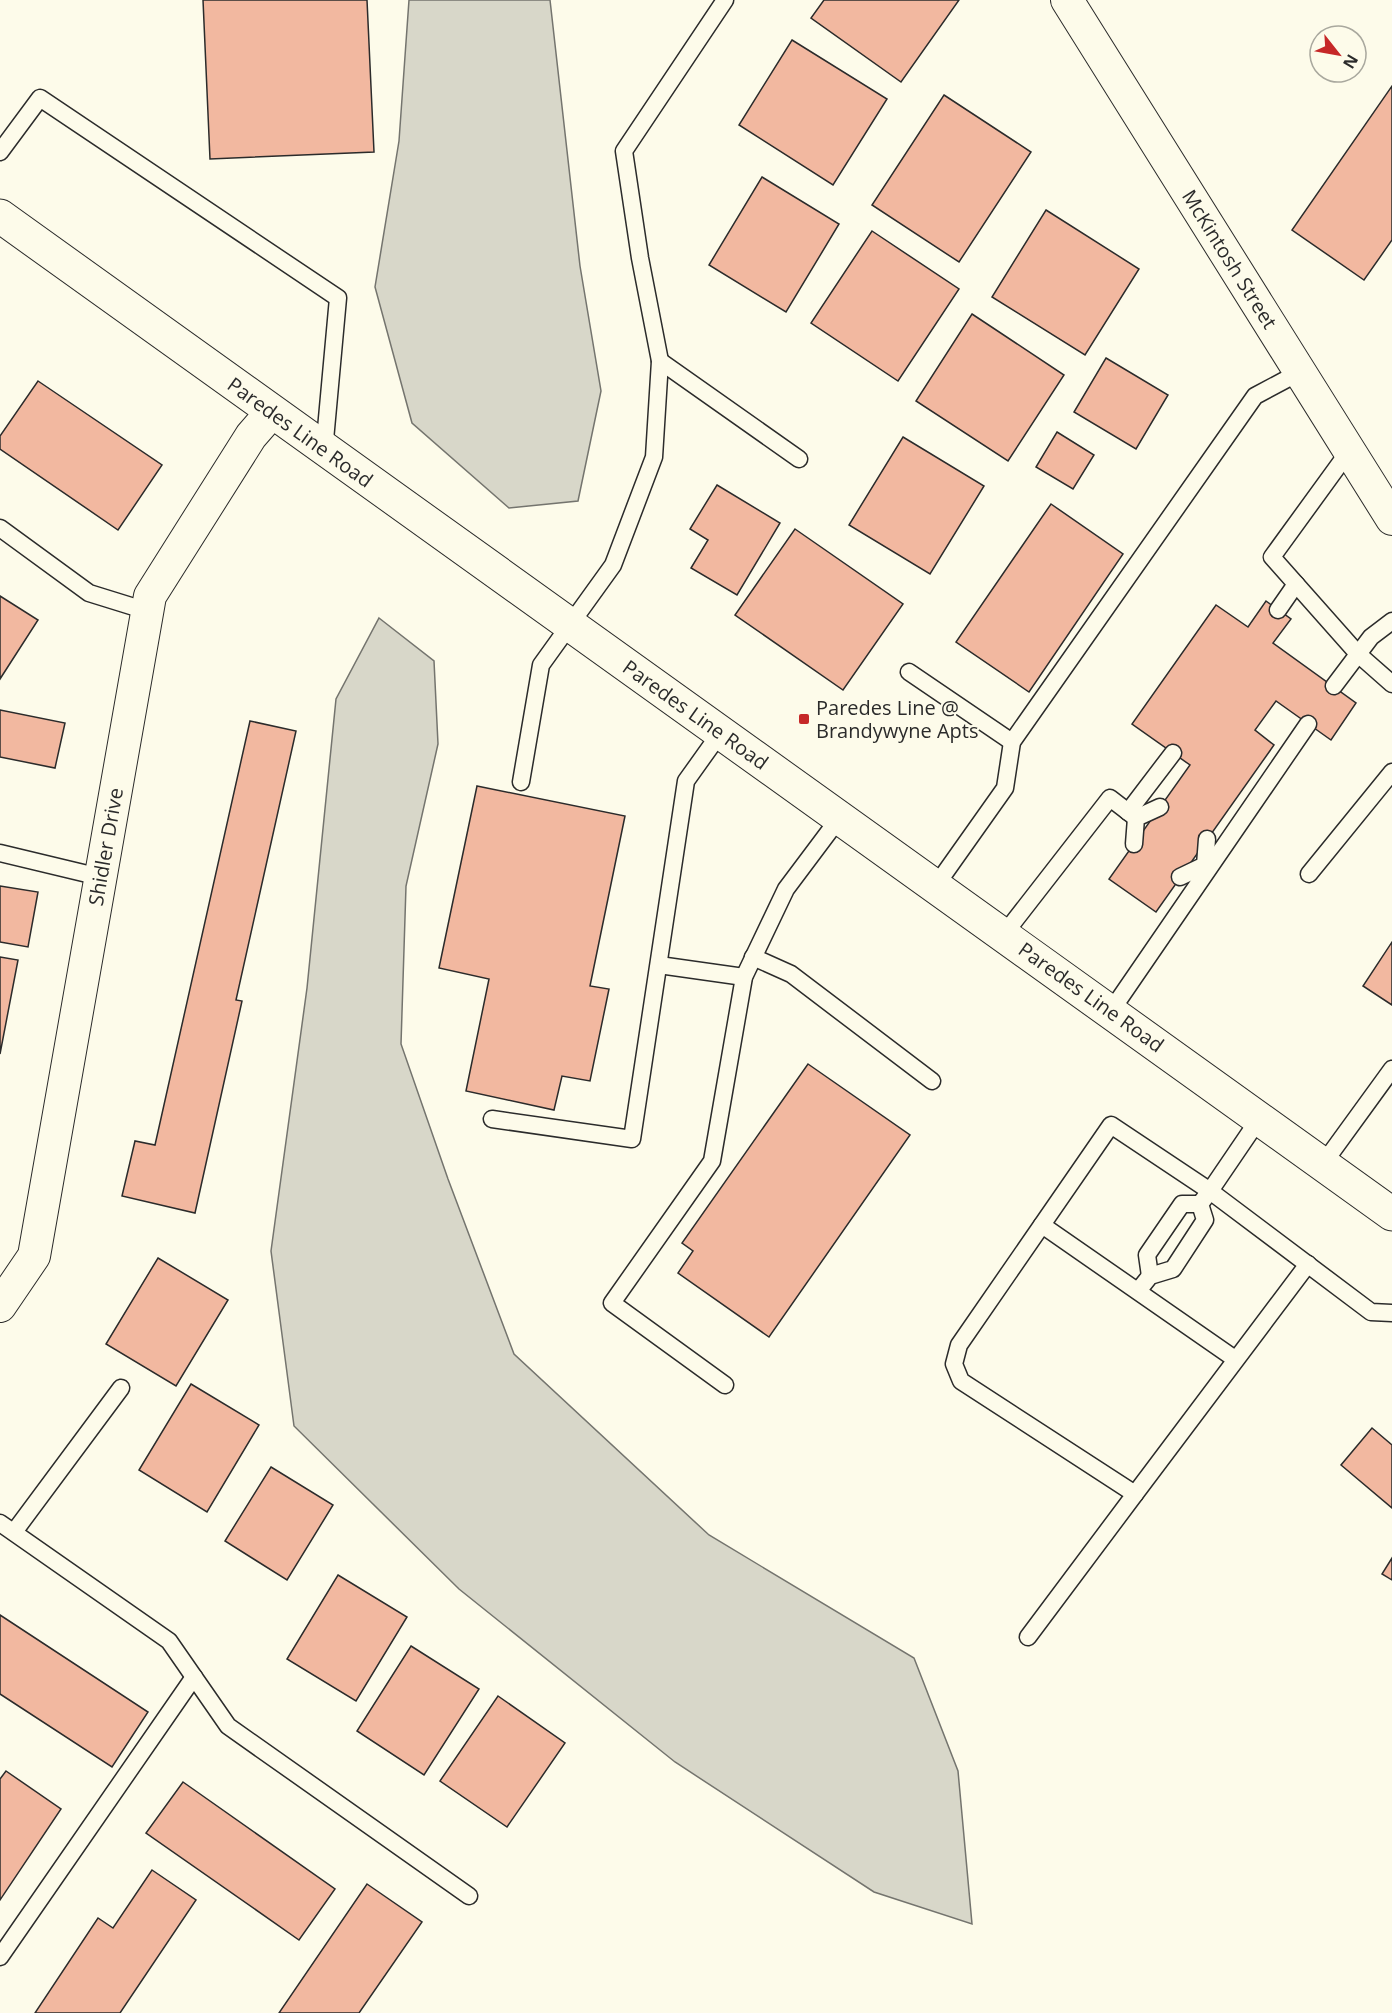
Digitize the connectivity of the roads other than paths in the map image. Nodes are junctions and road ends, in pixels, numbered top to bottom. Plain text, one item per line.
1 (725, 0) edge
2 (1067, 0) edge
3 (0, 152) edge
4 (0, 216) edge
5 (660, 361) junction
6 (1300, 372) junction
7 (271, 413) junction
8 (324, 451) junction
9 (1349, 451) junction
10 (799, 459) dead end
11 (1390, 508) edge
12 (0, 528) edge
13 (1296, 584) junction
14 (1278, 610) dead end
15 (147, 611) junction
16 (1392, 621) edge
17 (570, 624) junction
18 (1358, 654) junction
19 (909, 672) dead end
20 (1392, 684) edge
21 (1334, 686) dead end
22 (1308, 724) dead end
23 (721, 732) junction
24 (1011, 742) junction
25 (1173, 753) dead end
26 (1392, 772) edge
27 (521, 782) dead end
28 (1160, 807) dead end
29 (1132, 815) junction
30 (840, 817) junction
31 (1208, 839) dead end
32 (1134, 844) dead end
33 (0, 853) edge
34 (1207, 867) junction
35 (1309, 874) dead end
36 (100, 877) junction
37 (1180, 877) dead end
38 (937, 884) junction
39 (1005, 933) junction
40 (753, 957) junction
41 (659, 964) junction
42 (744, 977) junction
43 (1111, 1011) junction
44 (1392, 1069) edge
45 (932, 1082) dead end
46 (492, 1119) dead end
47 (1259, 1119) junction
48 (1323, 1164) junction
49 (1205, 1198) junction
50 (1392, 1214) edge
51 (1042, 1225) junction
52 (1308, 1264) junction
53 (1150, 1276) junction
54 (1138, 1292) junction
55 (0, 1306) edge
56 (1392, 1313) edge
57 (1235, 1359) junction
58 (725, 1385) dead end
59 (121, 1388) dead end
60 (1135, 1494) junction
61 (7, 1527) edge
62 (1028, 1637) dead end
63 (194, 1677) junction
64 (469, 1896) dead end
65 (0, 1957) edge

1 - 5 lane
2 - 6 street, McKintosh Street
3 - 8 lane
4 - 7 main road, Paredes Line Road
5 - 10 lane
5 - 17 lane
6 - 9 street, McKintosh Street
6 - 24 lane
7 - 8 main road, Paredes Line Road
7 - 15 street, Shidler Drive
8 - 17 main road, Paredes Line Road
9 - 11 street, McKintosh Street
9 - 13 lane
12 - 15 lane
13 - 14 lane
13 - 18 lane
15 - 36 street, Shidler Drive
16 - 18 lane
17 - 23 main road, Paredes Line Road
17 - 27 lane
18 - 20 lane
18 - 21 lane
19 - 24 lane
22 - 34 lane
23 - 30 main road, Paredes Line Road
23 - 41 lane
24 - 38 lane
25 - 29 lane
26 - 35 lane
28 - 29 lane
29 - 32 lane
29 - 39 lane
30 - 38 main road, Paredes Line Road
30 - 40 lane
31 - 34 lane
33 - 36 lane
34 - 37 lane
34 - 43 lane
36 - 55 street, Shidler Drive
38 - 39 main road, Paredes Line Road
39 - 43 main road, Paredes Line Road
40 - 42 lane
40 - 45 lane
41 - 42 lane
41 - 46 lane
42 - 58 lane
43 - 47 main road, Paredes Line Road
44 - 48 lane
47 - 48 main road, Paredes Line Road
47 - 49 lane
48 - 50 main road, Paredes Line Road
49 - 51 lane
49 - 52 lane
49 - 53 lane
49 - 53 lane
51 - 54 lane
51 - 60 lane
52 - 56 lane
52 - 57 lane
53 - 54 lane
54 - 57 lane
57 - 60 lane
59 - 61 lane
60 - 62 lane
61 - 63 lane
63 - 64 lane
63 - 65 lane

